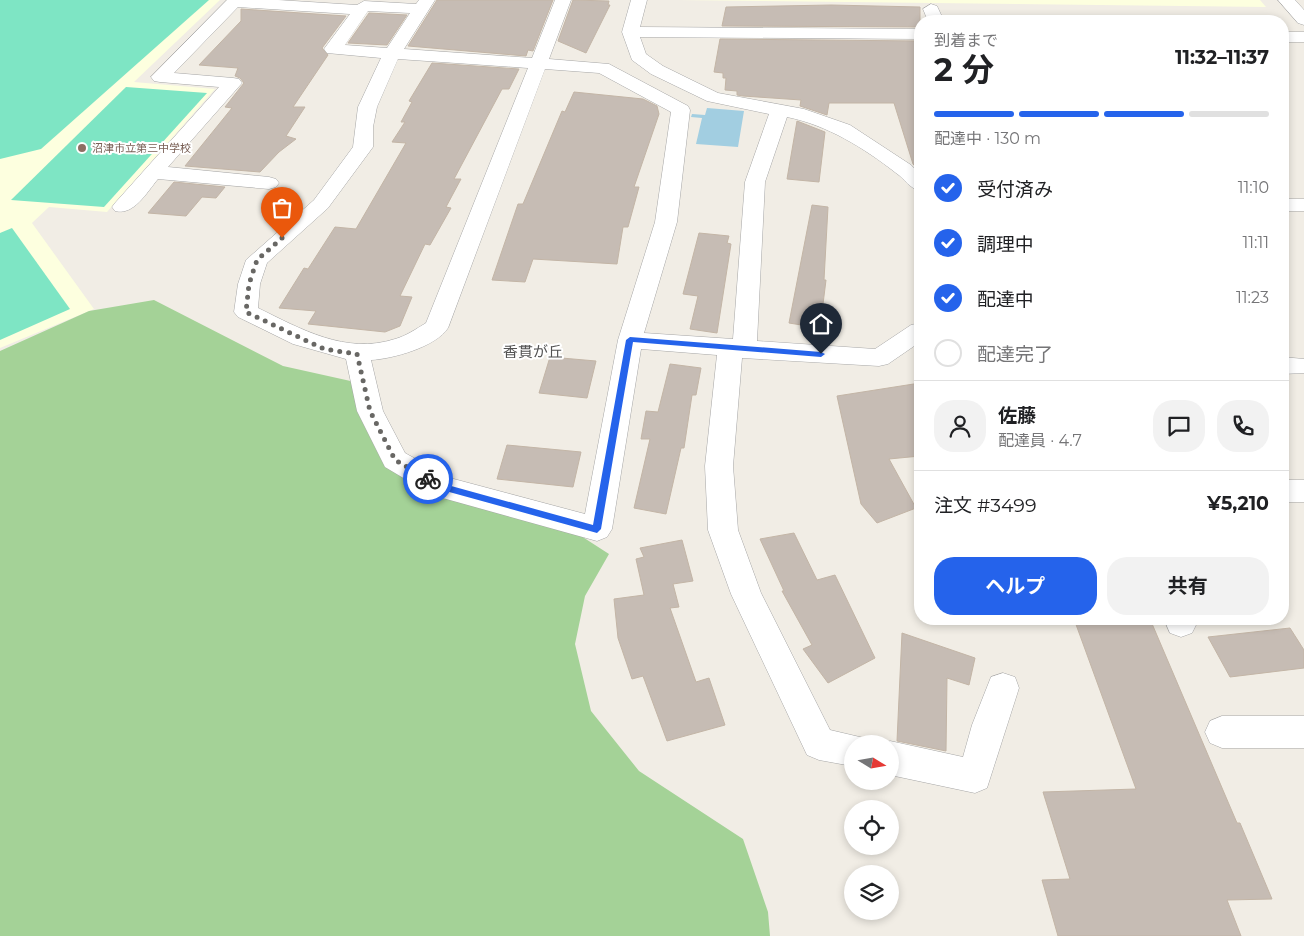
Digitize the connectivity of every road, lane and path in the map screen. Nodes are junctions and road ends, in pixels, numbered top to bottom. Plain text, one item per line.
1 (563, 0) edge
2 (639, 0) edge
3 (235, 1) edge
4 (424, 4) edge
5 (361, 10) junction
6 (630, 32) junction
7 (914, 34) edge
8 (1289, 37) edge
9 (1304, 37) edge
10 (393, 54) junction
11 (538, 62) junction
12 (780, 110) junction
13 (153, 172) junction
14 (914, 178) edge
15 (269, 183) dead end
16 (1289, 205) edge
17 (1304, 205) edge
18 (122, 207) dead end
19 (914, 335) edge
20 (630, 340) junction
21 (737, 349) junction
22 (357, 354) junction
23 (1289, 491) edge
24 (1304, 491) edge
25 (1003, 688) dead end
26 (1222, 732) dead end
27 (1304, 732) edge
28 (844, 749) edge
29 (899, 760) edge

1 - 11 street
2 - 6 street
3 - 5 street
3 - 13 street
4 - 5 street
4 - 10 street
5 - 10 street
6 - 7 street
6 - 12 street
8 - 9 street
10 - 11 street
10 - 22 street
11 - 20 street
11 - 22 street
12 - 14 street
12 - 21 street
13 - 15 street
13 - 18 street
16 - 17 street
19 - 21 street
20 - 21 street
20 - 22 street
21 - 28 street
23 - 24 street
25 - 29 street
26 - 27 street

